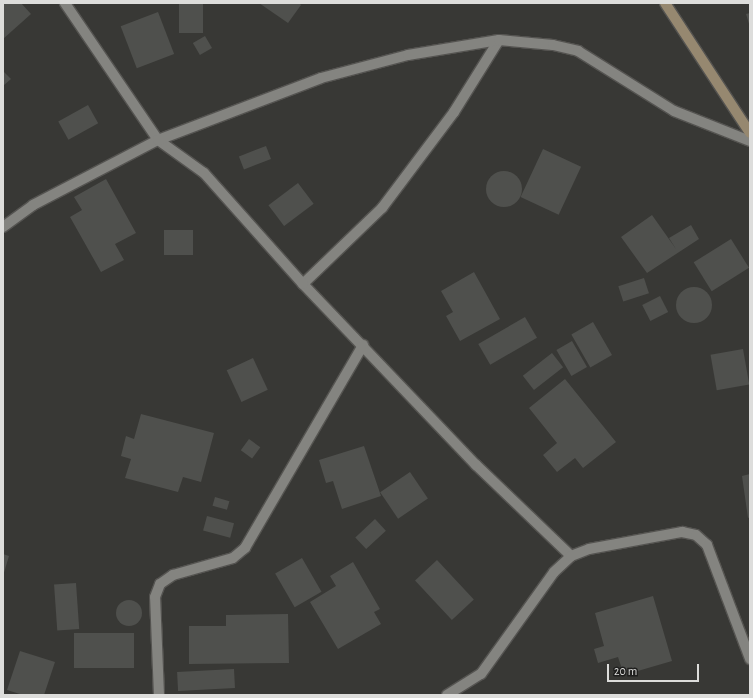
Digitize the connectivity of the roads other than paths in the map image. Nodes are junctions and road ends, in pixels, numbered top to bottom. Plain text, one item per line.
1 (65, 3) edge
2 (665, 3) edge
3 (499, 40) junction
4 (750, 133) edge
5 (158, 140) junction
6 (750, 141) edge
7 (3, 228) edge
8 (303, 284) junction
9 (363, 345) junction
10 (571, 556) junction
11 (750, 659) edge
12 (159, 695) edge
13 (447, 695) edge

1 - 5 street
2 - 4 street
3 - 5 street
3 - 6 street
3 - 8 street
5 - 7 street
5 - 8 street
8 - 9 street
9 - 10 street
9 - 12 street
10 - 11 street
10 - 13 street

